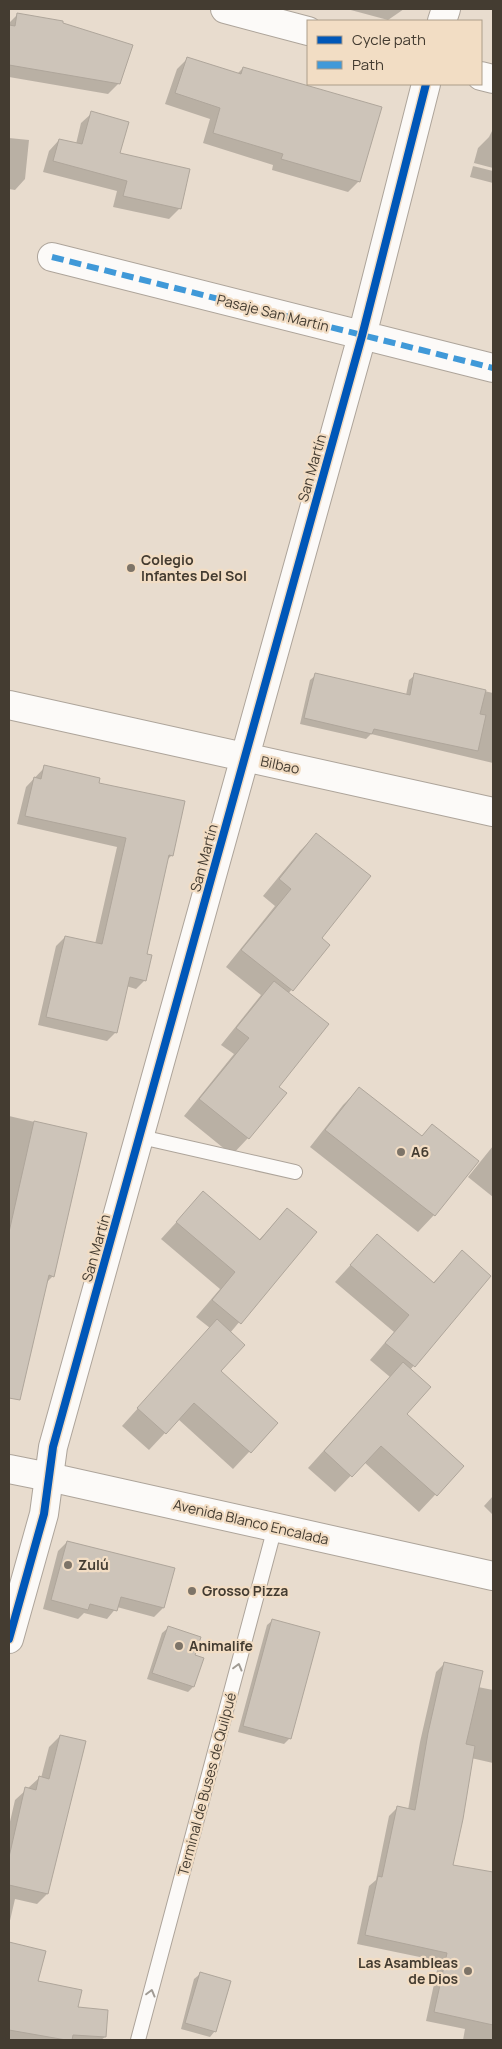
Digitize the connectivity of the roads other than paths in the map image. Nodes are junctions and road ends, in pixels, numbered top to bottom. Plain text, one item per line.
1 (225, 9) edge
2 (307, 31) edge
3 (426, 85) edge
4 (52, 258) dead end
5 (362, 336) junction
6 (493, 368) edge
7 (9, 705) edge
8 (245, 757) junction
9 (493, 812) edge
10 (140, 1137) junction
11 (295, 1172) dead end
12 (9, 1469) edge
13 (49, 1476) junction
14 (275, 1527) junction
15 (493, 1576) edge
16 (9, 1639) edge
17 (138, 2040) edge

1 - 2 street
3 - 5 street, San Martín
4 - 5 street, Pasaje San Martín
5 - 6 street, Pasaje San Martín
5 - 8 street, San Martín
7 - 8 street, Bilbao
8 - 9 street, Bilbao
8 - 10 street, San Martín
10 - 11 lane
10 - 13 street, San Martín
12 - 13 street, Avenida Blanco Encalada
13 - 14 street, Avenida Blanco Encalada
13 - 16 street, San Martín
14 - 15 street, Avenida Blanco Encalada
17 -> 14 lane, Terminal de Buses de Quilpué

